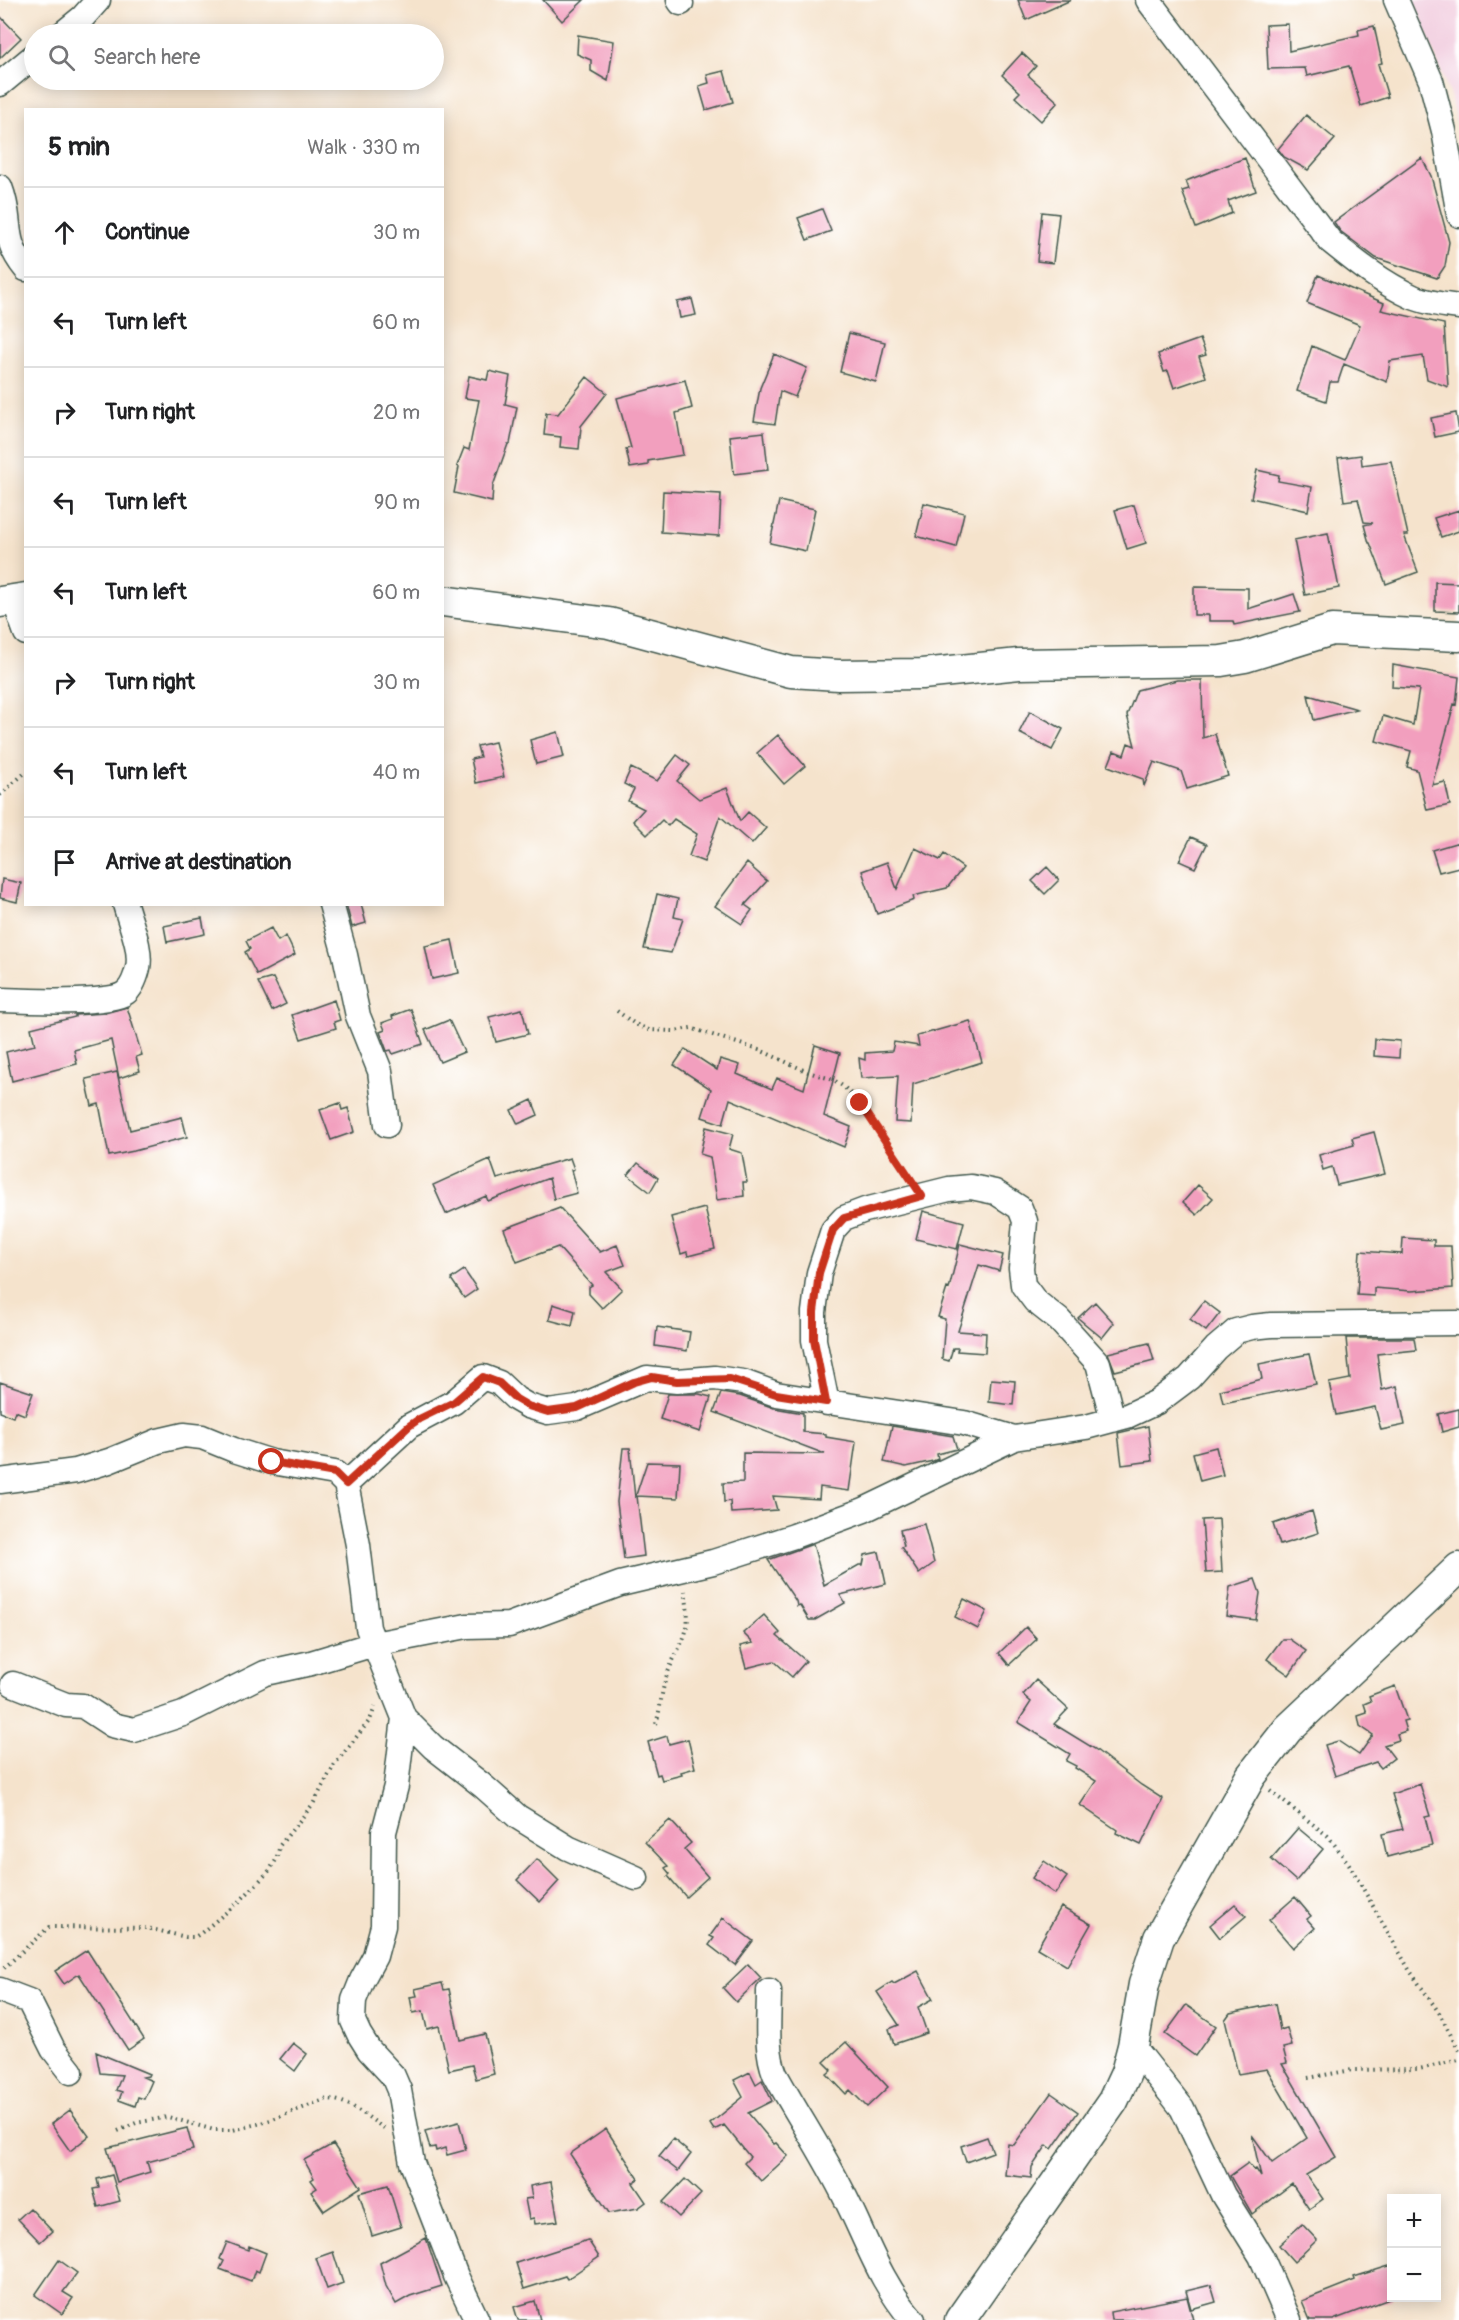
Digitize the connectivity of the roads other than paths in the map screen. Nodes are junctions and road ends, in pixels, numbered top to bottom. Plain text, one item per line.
1 (98, 0) edge
2 (1148, 0) edge
3 (1396, 0) edge
4 (74, 24) edge
5 (24, 65) edge
6 (0, 84) edge
7 (0, 187) edge
8 (1458, 200) edge
9 (24, 267) edge
10 (1459, 307) edge
11 (13, 600) edge
12 (444, 601) edge
13 (24, 628) edge
14 (1459, 636) edge
15 (126, 906) edge
16 (332, 906) edge
17 (0, 1000) edge
18 (387, 1125) dead end
19 (1459, 1323) edge
20 (826, 1402) junction
21 (1113, 1420) junction
22 (1014, 1438) junction
23 (0, 1481) edge
24 (346, 1484) junction
25 (1459, 1568) edge
26 (374, 1644) junction
27 (12, 1684) dead end
28 (404, 1718) junction
29 (636, 1878) dead end
30 (0, 1990) edge
31 (769, 1991) dead end
32 (1133, 2046) junction
33 (71, 2072) dead end
34 (477, 2320) edge
35 (913, 2320) edge
36 (960, 2320) edge
37 (1289, 2320) edge

1 - 4 street
2 - 10 street
3 - 8 street
5 - 6 street
7 - 9 street
11 - 13 street
12 - 14 street
15 - 17 street
16 - 18 street
19 - 21 street
20 - 21 street
20 - 22 street
20 - 24 street
21 - 22 street
22 - 26 street
23 - 24 street
24 - 26 street
25 - 32 street
26 - 27 street
26 - 28 street
28 - 29 street
28 - 34 street
30 - 33 street
31 - 35 street
32 - 36 street
32 - 37 street

